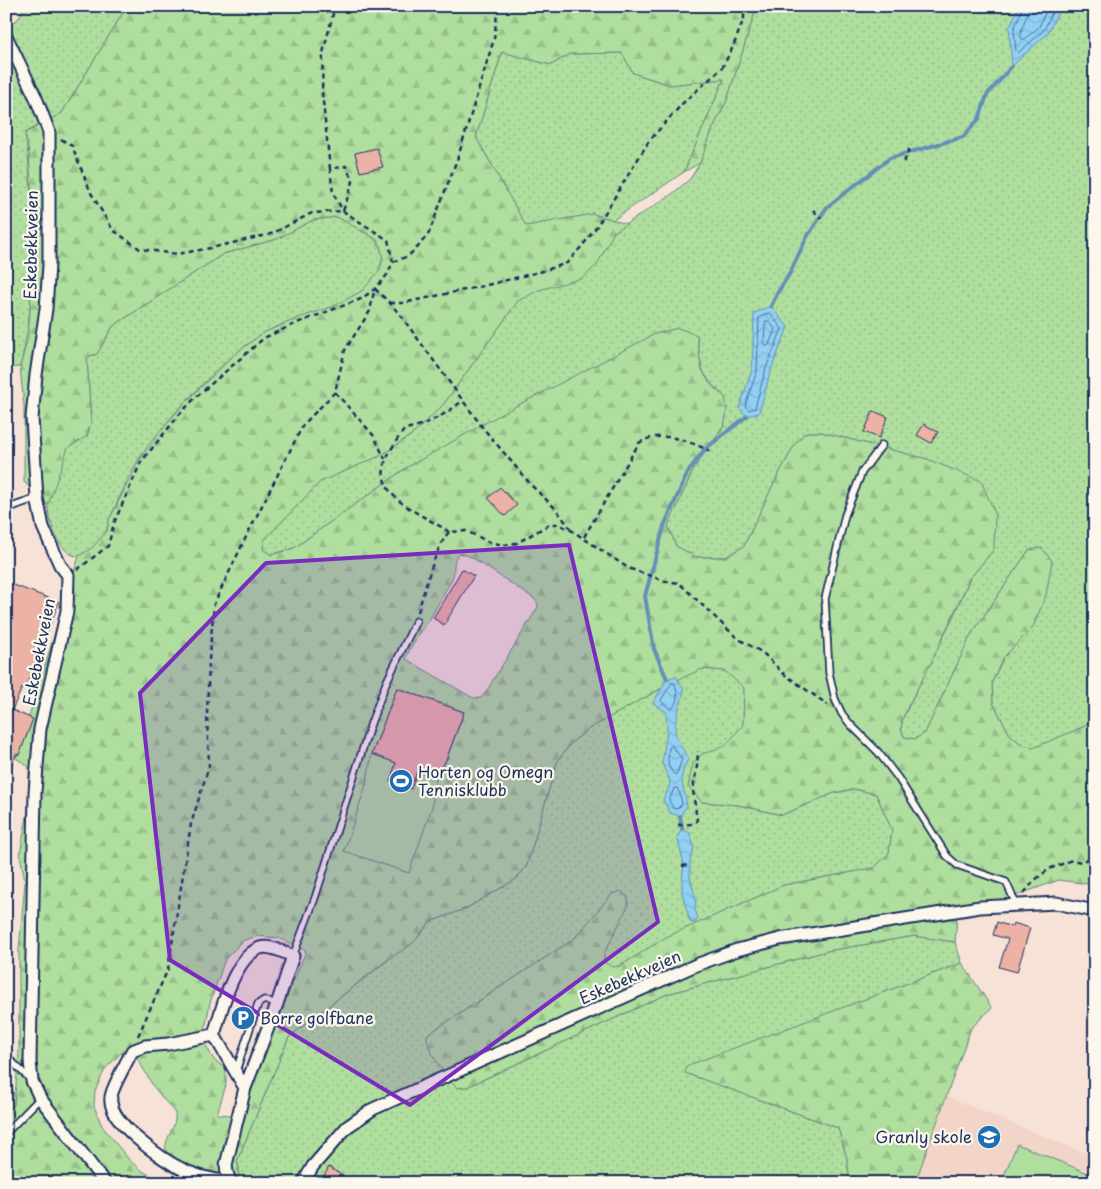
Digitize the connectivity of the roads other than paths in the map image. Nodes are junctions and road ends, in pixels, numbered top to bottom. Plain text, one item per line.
1 (6, 36) edge
2 (882, 445) dead end
3 (37, 498) junction
4 (6, 509) edge
5 (416, 621) road end
6 (1016, 904) junction
7 (1095, 911) edge
8 (293, 956) junction
9 (277, 1004) junction
10 (214, 1035) junction
11 (6, 1056) edge
12 (235, 1073) junction
13 (32, 1081) junction
14 (245, 1088) junction
15 (40, 1098) junction
16 (6, 1134) edge
17 (105, 1183) edge
18 (231, 1183) edge
19 (302, 1183) edge

1 - 3 street, Eskebekkveien
2 - 6 lane
3 - 4 lane
3 - 13 street, Eskebekkveien
5 - 8 lane
6 - 7 street, Eskebekkveien
6 - 19 street, Eskebekkveien
8 - 9 street
8 - 10 street
9 - 12 lane
9 - 14 street
10 - 12 street
10 - 18 street
11 - 13 lane, Eskebekkveien
12 - 14 street
13 - 15 street, Eskebekkveien
14 - 18 street
15 - 16 lane
15 - 17 street, Eskebekkveien

